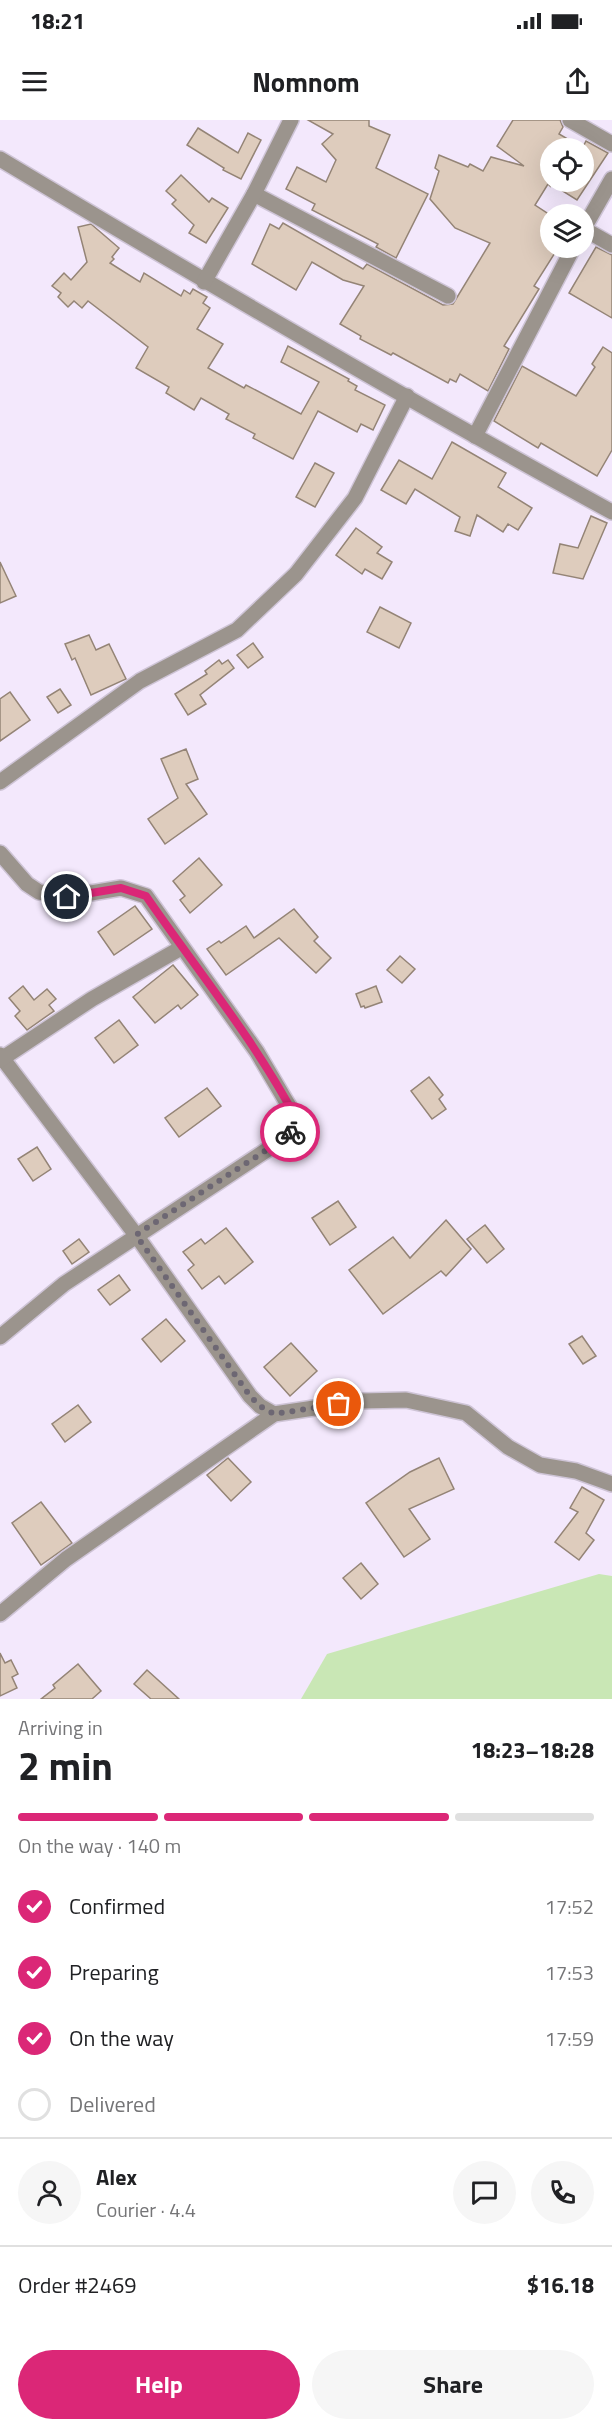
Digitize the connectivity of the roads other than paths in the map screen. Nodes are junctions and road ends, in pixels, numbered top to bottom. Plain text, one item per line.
1 (291, 120) edge
2 (570, 120) edge
3 (612, 144) edge
4 (0, 159) edge
5 (612, 179) edge
6 (254, 194) junction
7 (594, 211) edge
8 (594, 235) edge
9 (612, 245) edge
10 (568, 258) edge
11 (204, 282) junction
12 (448, 296) dead end
13 (407, 396) junction
14 (475, 436) junction
15 (612, 512) edge
16 (0, 782) edge
17 (0, 853) edge
18 (181, 948) junction
19 (1, 1058) edge
20 (136, 1235) junction
21 (0, 1337) edge
22 (274, 1414) junction
23 (612, 1484) edge
24 (0, 1614) edge

1 - 6 street
2 - 3 street
4 - 11 street
5 - 7 street
6 - 11 street
6 - 12 street
8 - 9 street
10 - 14 street
11 - 13 street
13 - 14 street
13 - 16 street
14 - 15 street
17 - 18 street
18 - 19 street
18 - 20 street
19 - 20 street
20 - 21 street
20 - 22 street
22 - 23 street
22 - 24 street

